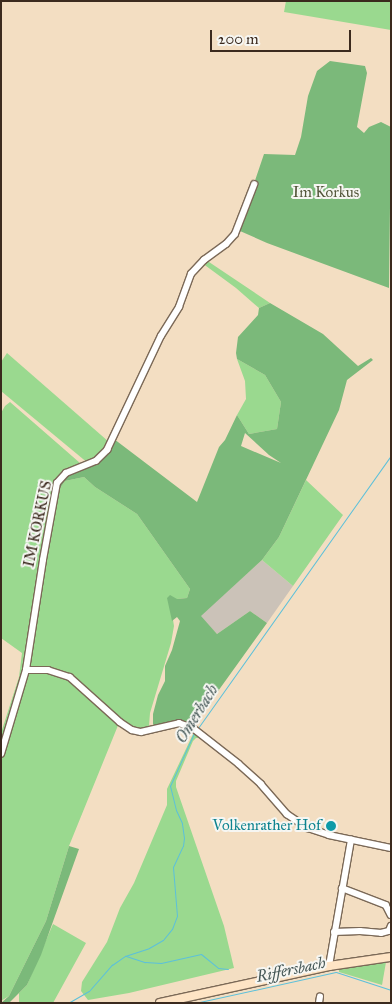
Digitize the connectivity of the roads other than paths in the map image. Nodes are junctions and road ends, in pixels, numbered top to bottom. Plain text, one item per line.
1 (254, 185) dead end
2 (26, 670) junction
3 (1, 754) edge
4 (351, 840) junction
5 (391, 848) edge
6 (342, 888) junction
7 (391, 915) edge
8 (391, 926) edge
9 (334, 932) junction
10 (391, 957) edge
11 (329, 966) junction
12 (160, 1003) edge

1 - 2 street, IM KORKUS
2 - 3 street, IM KORKUS
2 - 4 street
4 - 5 street
4 - 6 street
6 - 7 street
6 - 9 street
8 - 9 street
9 - 11 street
10 - 11 main road
11 - 12 main road

